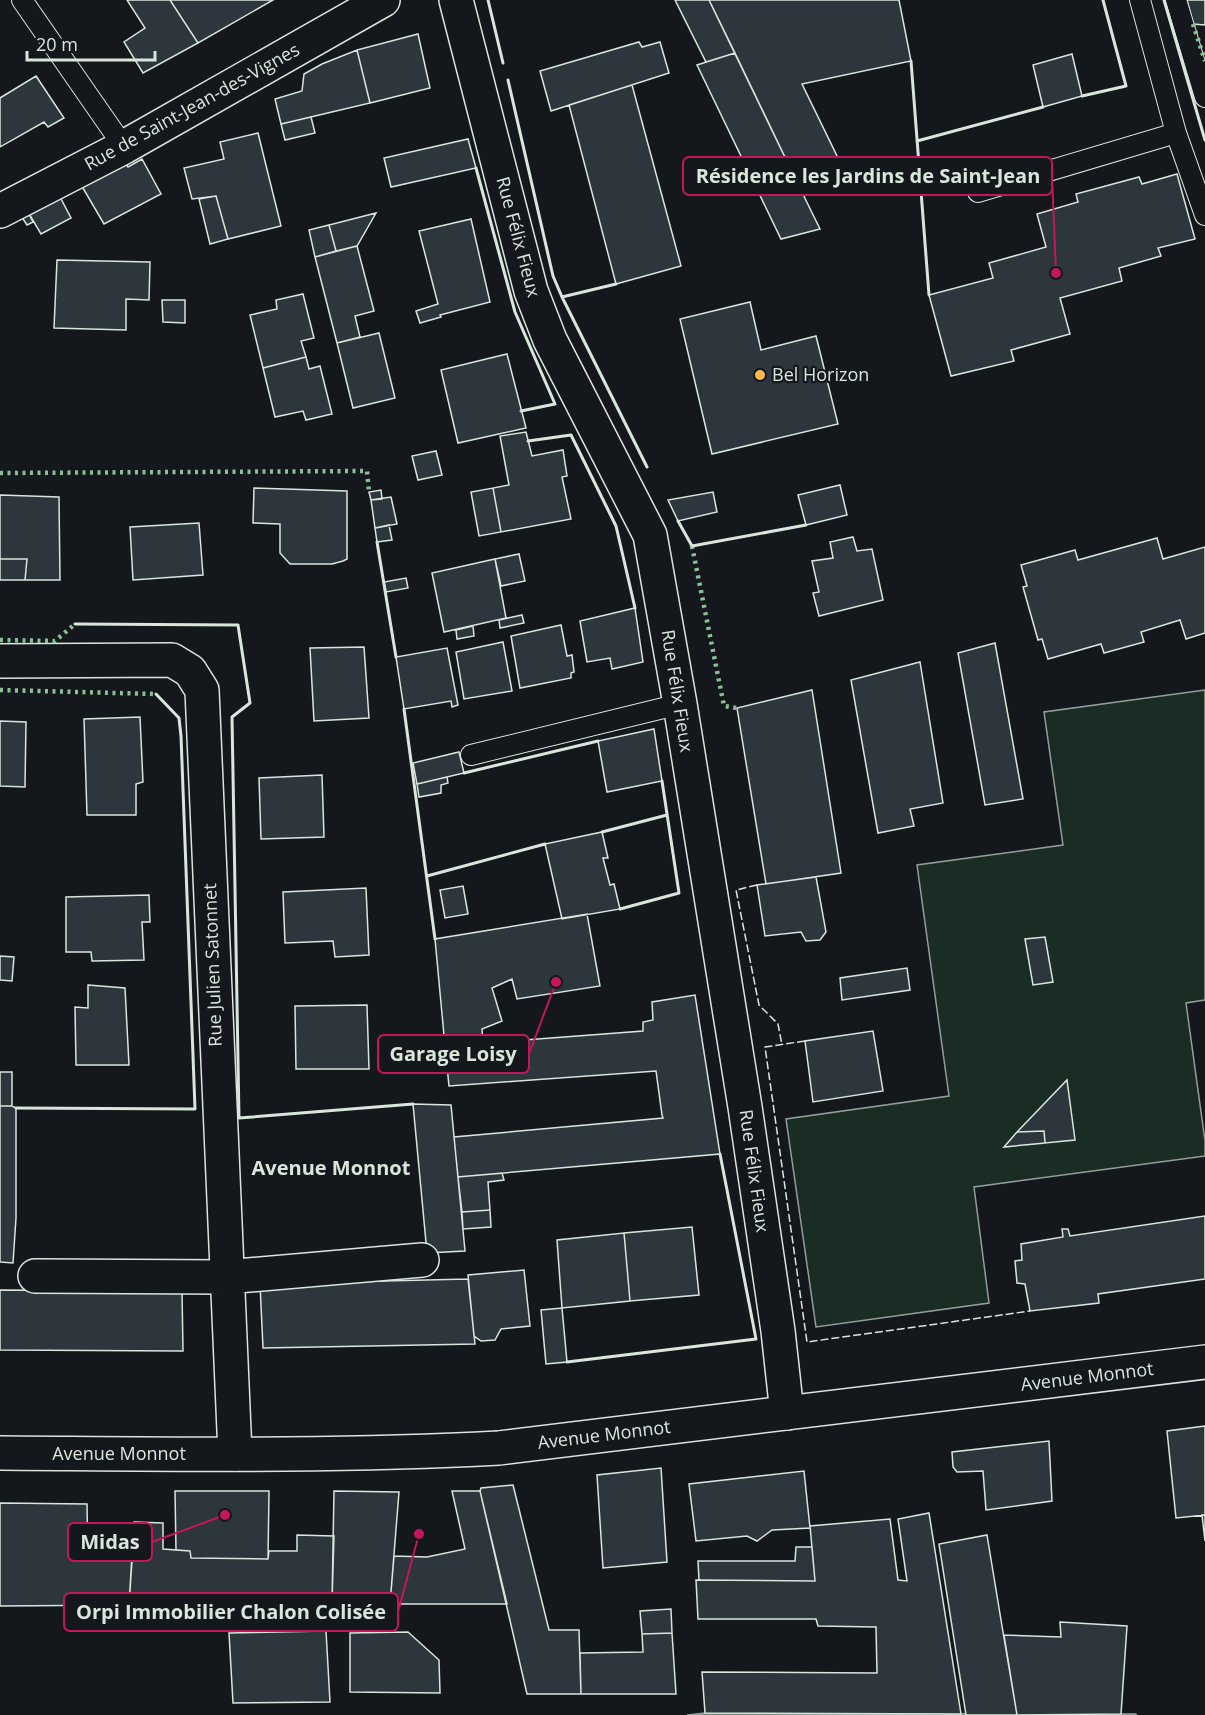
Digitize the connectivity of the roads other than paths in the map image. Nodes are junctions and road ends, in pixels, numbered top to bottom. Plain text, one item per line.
1 (22, 0) edge
2 (383, 0) edge
3 (456, 0) edge
4 (1140, 0) edge
5 (1176, 0) edge
6 (1205, 97) edge
7 (1176, 133) junction
8 (124, 147) junction
9 (978, 192) dead end
10 (0, 211) edge
11 (1205, 215) edge
12 (0, 661) edge
13 (680, 704) junction
14 (471, 755) dead end
15 (422, 1260) dead end
16 (35, 1276) dead end
17 (226, 1277) junction
18 (1205, 1362) edge
19 (787, 1413) junction
20 (0, 1453) edge
21 (235, 1454) junction

1 - 8 lane
2 - 8 street, Rue de Saint-Jean-des-Vignes
3 - 13 street, Rue Félix Fieux
4 - 7 lane
5 - 6 lane
7 - 9 lane
7 - 11 lane
8 - 10 street, Rue de Saint-Jean-des-Vignes
12 - 17 street, Rue Julien Satonnet
13 - 14 lane
13 - 19 street, Rue Félix Fieux
15 - 17 street
16 - 17 street
17 - 21 street, Rue Julien Satonnet
18 - 19 street, Avenue Monnot
19 - 21 street, Avenue Monnot
20 - 21 street, Avenue Monnot

